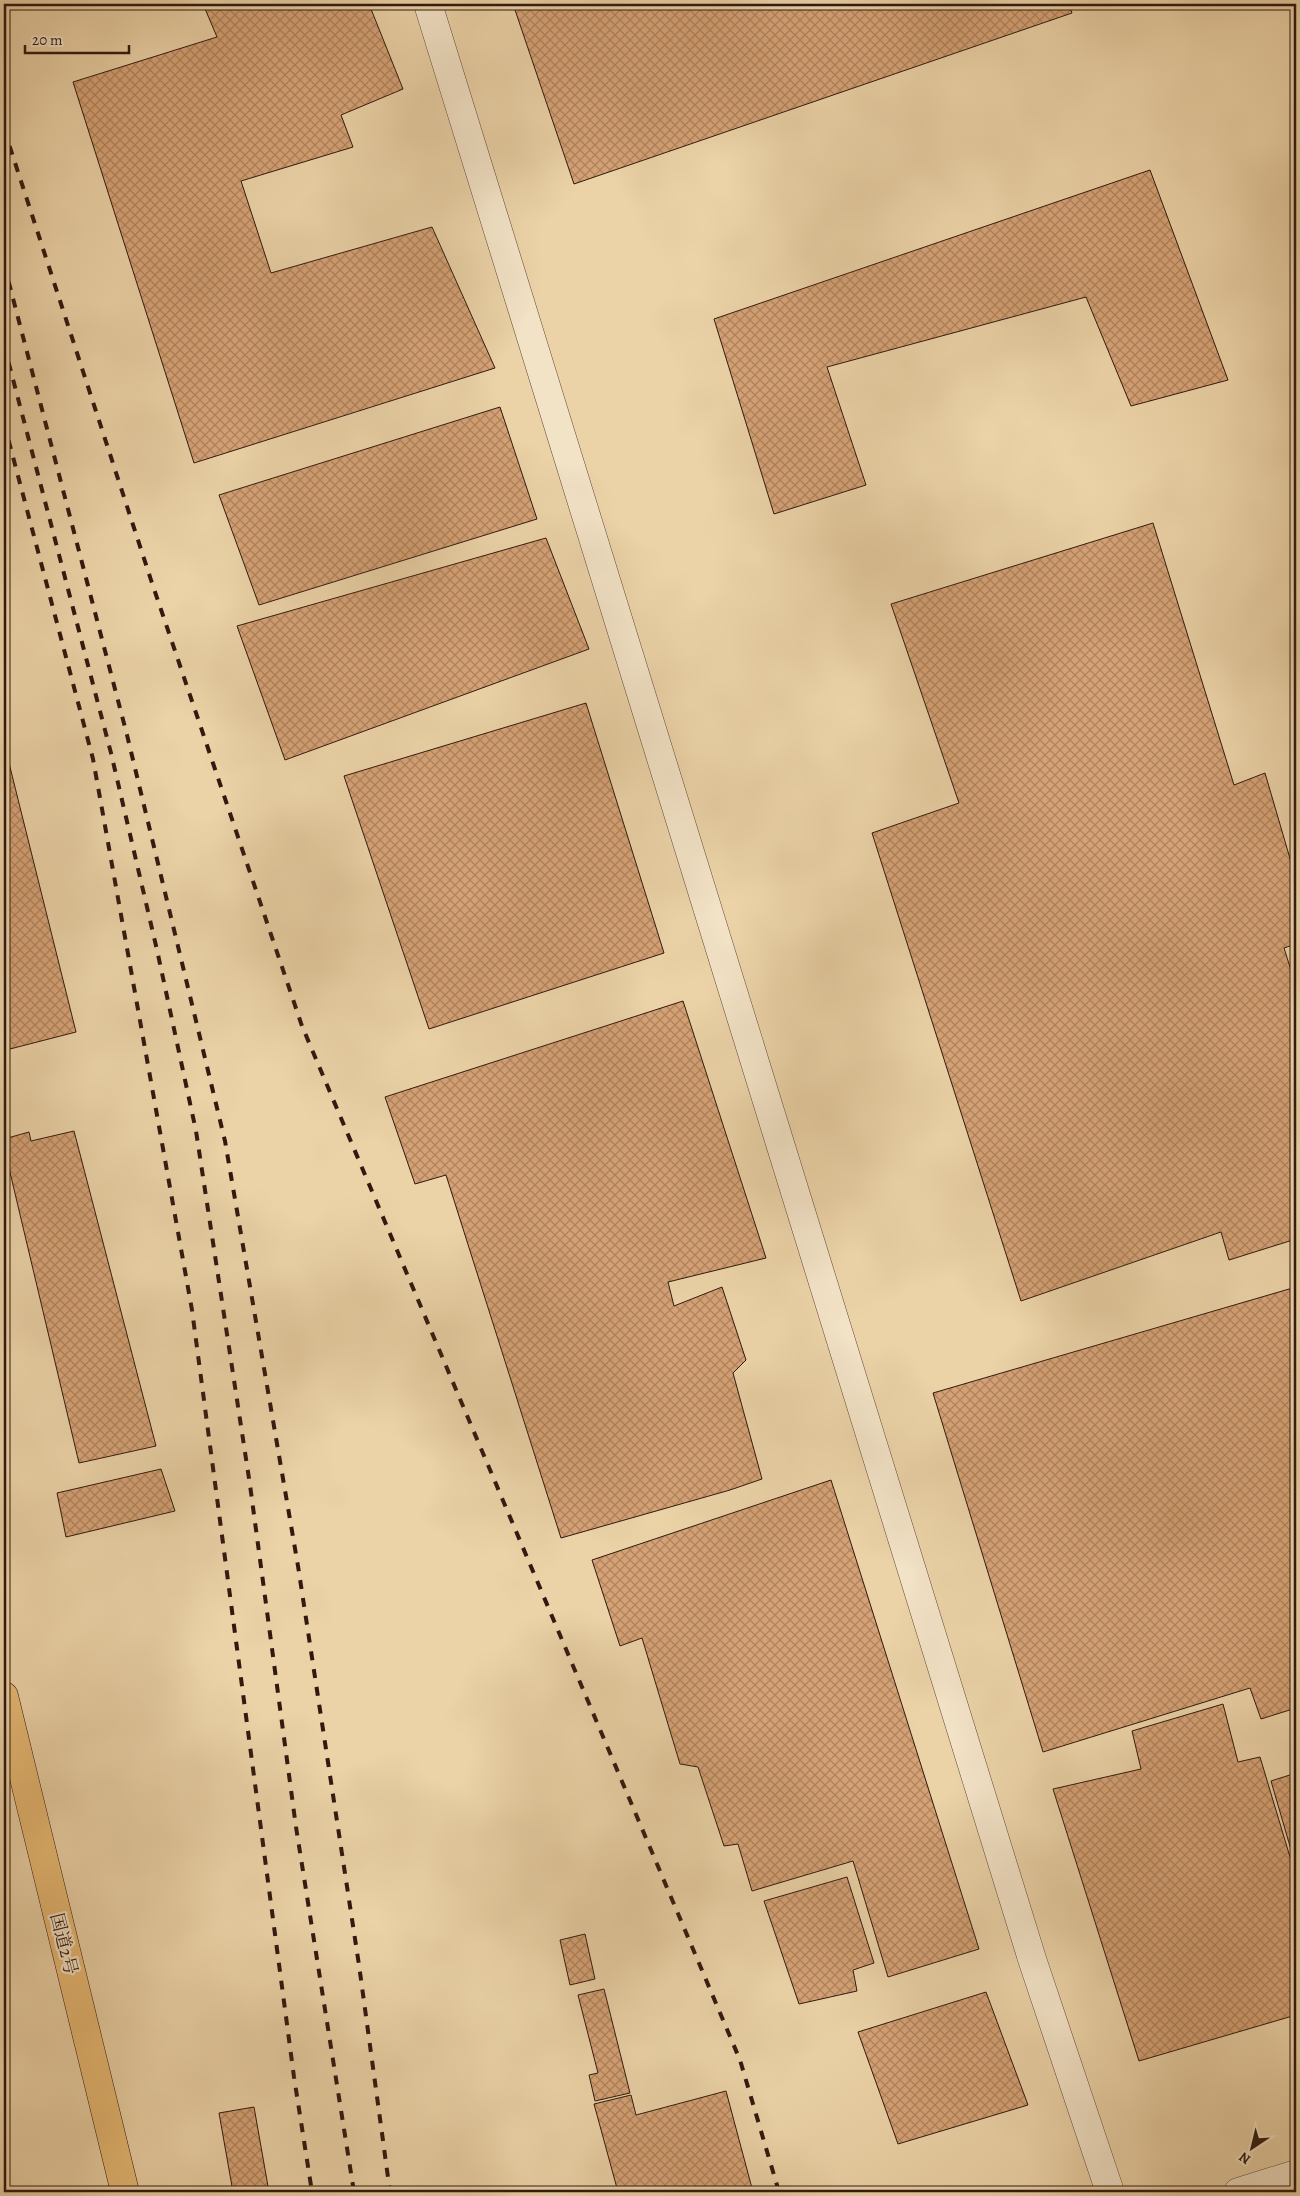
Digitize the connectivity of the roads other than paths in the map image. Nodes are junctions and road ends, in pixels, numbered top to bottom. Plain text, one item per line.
1 (428, 4) edge
2 (4, 1696) edge
3 (12, 1766) edge
4 (1296, 2174) edge
5 (125, 2192) edge
6 (1110, 2192) edge
7 (1238, 2192) edge

1 - 6 lane
2 - 3 highway, 国道2号
3 - 5 highway, 国道2号
4 - 7 lane

